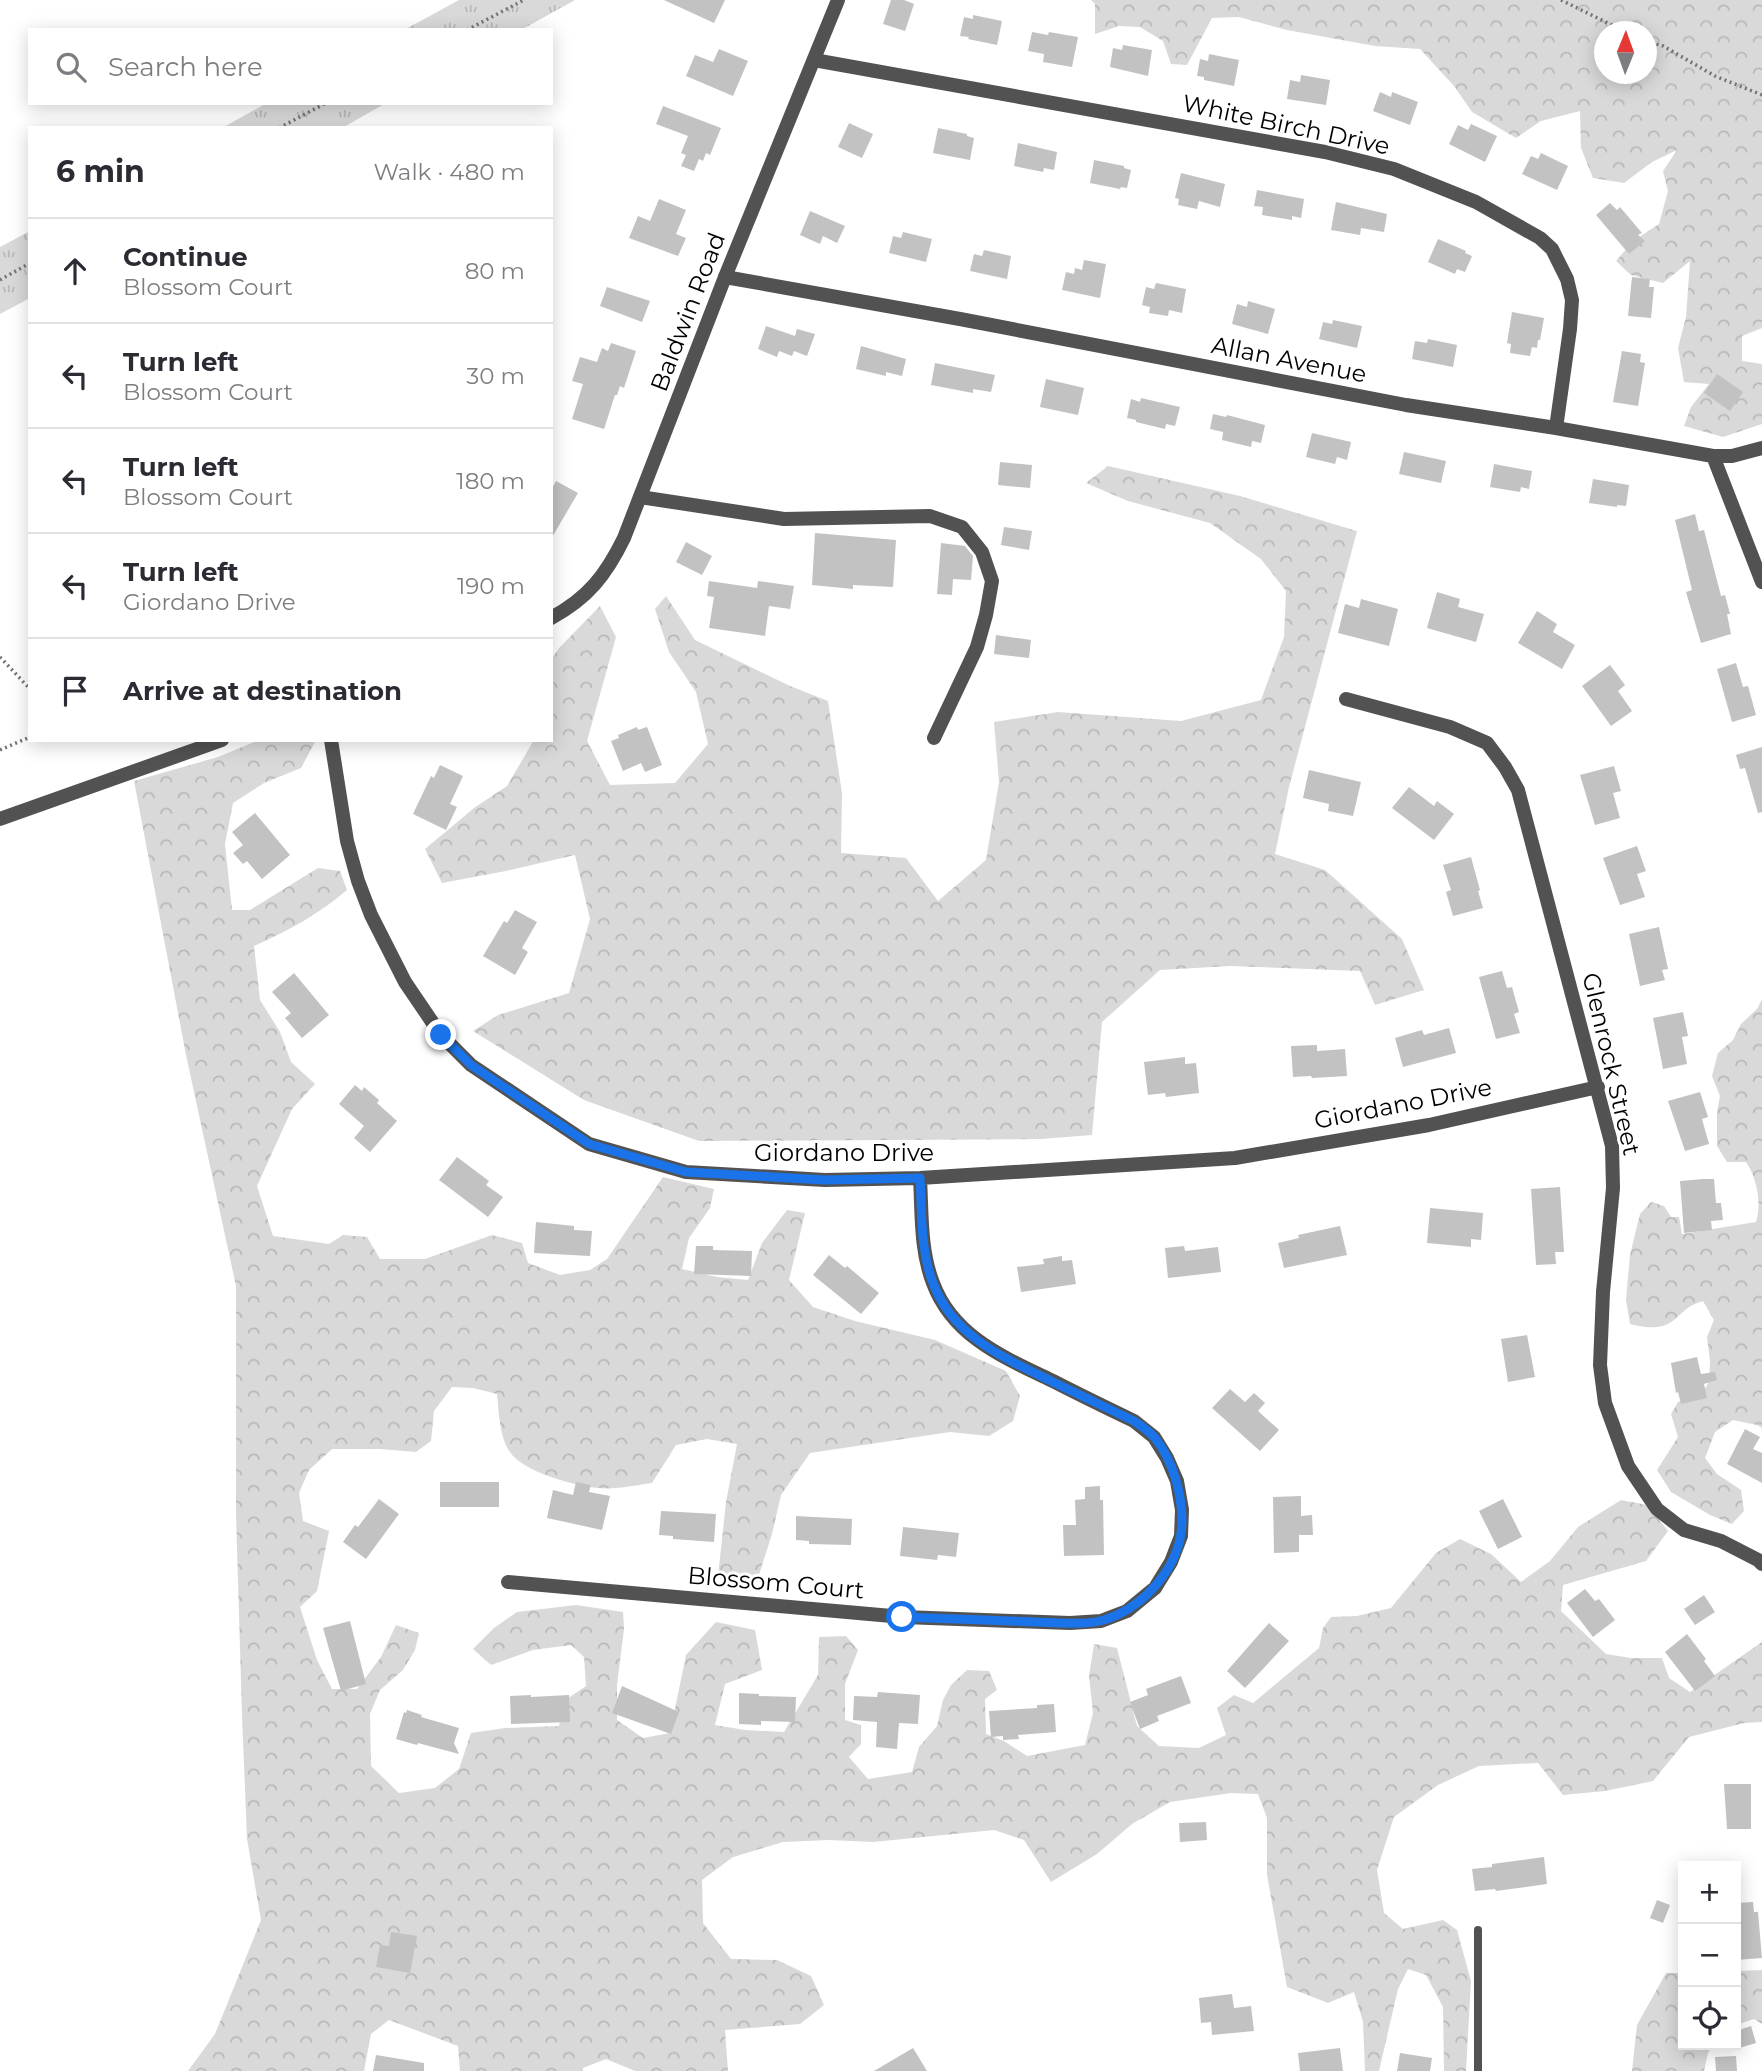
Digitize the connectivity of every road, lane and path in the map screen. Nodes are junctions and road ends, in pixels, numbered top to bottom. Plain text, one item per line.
1 (524, 0) edge
2 (838, 0) edge
3 (1560, 0) edge
4 (1603, 21) edge
5 (471, 28) edge
6 (1657, 44) edge
7 (814, 60) junction
8 (1762, 95) edge
9 (322, 105) edge
10 (283, 126) edge
11 (28, 264) edge
12 (725, 277) junction
13 (0, 280) edge
14 (1556, 428) junction
15 (1762, 448) edge
16 (1713, 456) junction
17 (640, 497) junction
18 (1762, 582) edge
19 (553, 617) edge
20 (0, 657) edge
21 (28, 687) edge
22 (1346, 699) dead end
23 (28, 738) edge
24 (934, 738) dead end
25 (216, 742) edge
26 (331, 742) edge
27 (0, 750) edge
28 (0, 818) edge
29 (1598, 1087) junction
30 (920, 1178) junction
31 (1762, 1564) edge
32 (508, 1583) dead end
33 (1478, 1930) dead end
34 (1478, 2071) edge

1 - 5 path
2 - 7 street, Baldwin Road
3 - 4 path
6 - 8 path
7 - 12 street, Baldwin Road
7 - 14 street, White Birch Drive
9 - 10 path
11 - 13 path
12 - 14 street, Allan Avenue
12 - 17 street, Baldwin Road
14 - 16 street, Allan Avenue
15 - 16 street, Allan Avenue
16 - 18 street
17 - 19 street, Baldwin Road
17 - 24 street
20 - 21 path
22 - 29 street, Glenrock Street
23 - 27 path
25 - 28 street
26 - 30 street, Giordano Drive
29 - 30 street, Giordano Drive
29 - 31 street, Glenrock Street
30 - 32 street, Blossom Court
33 - 34 lane

